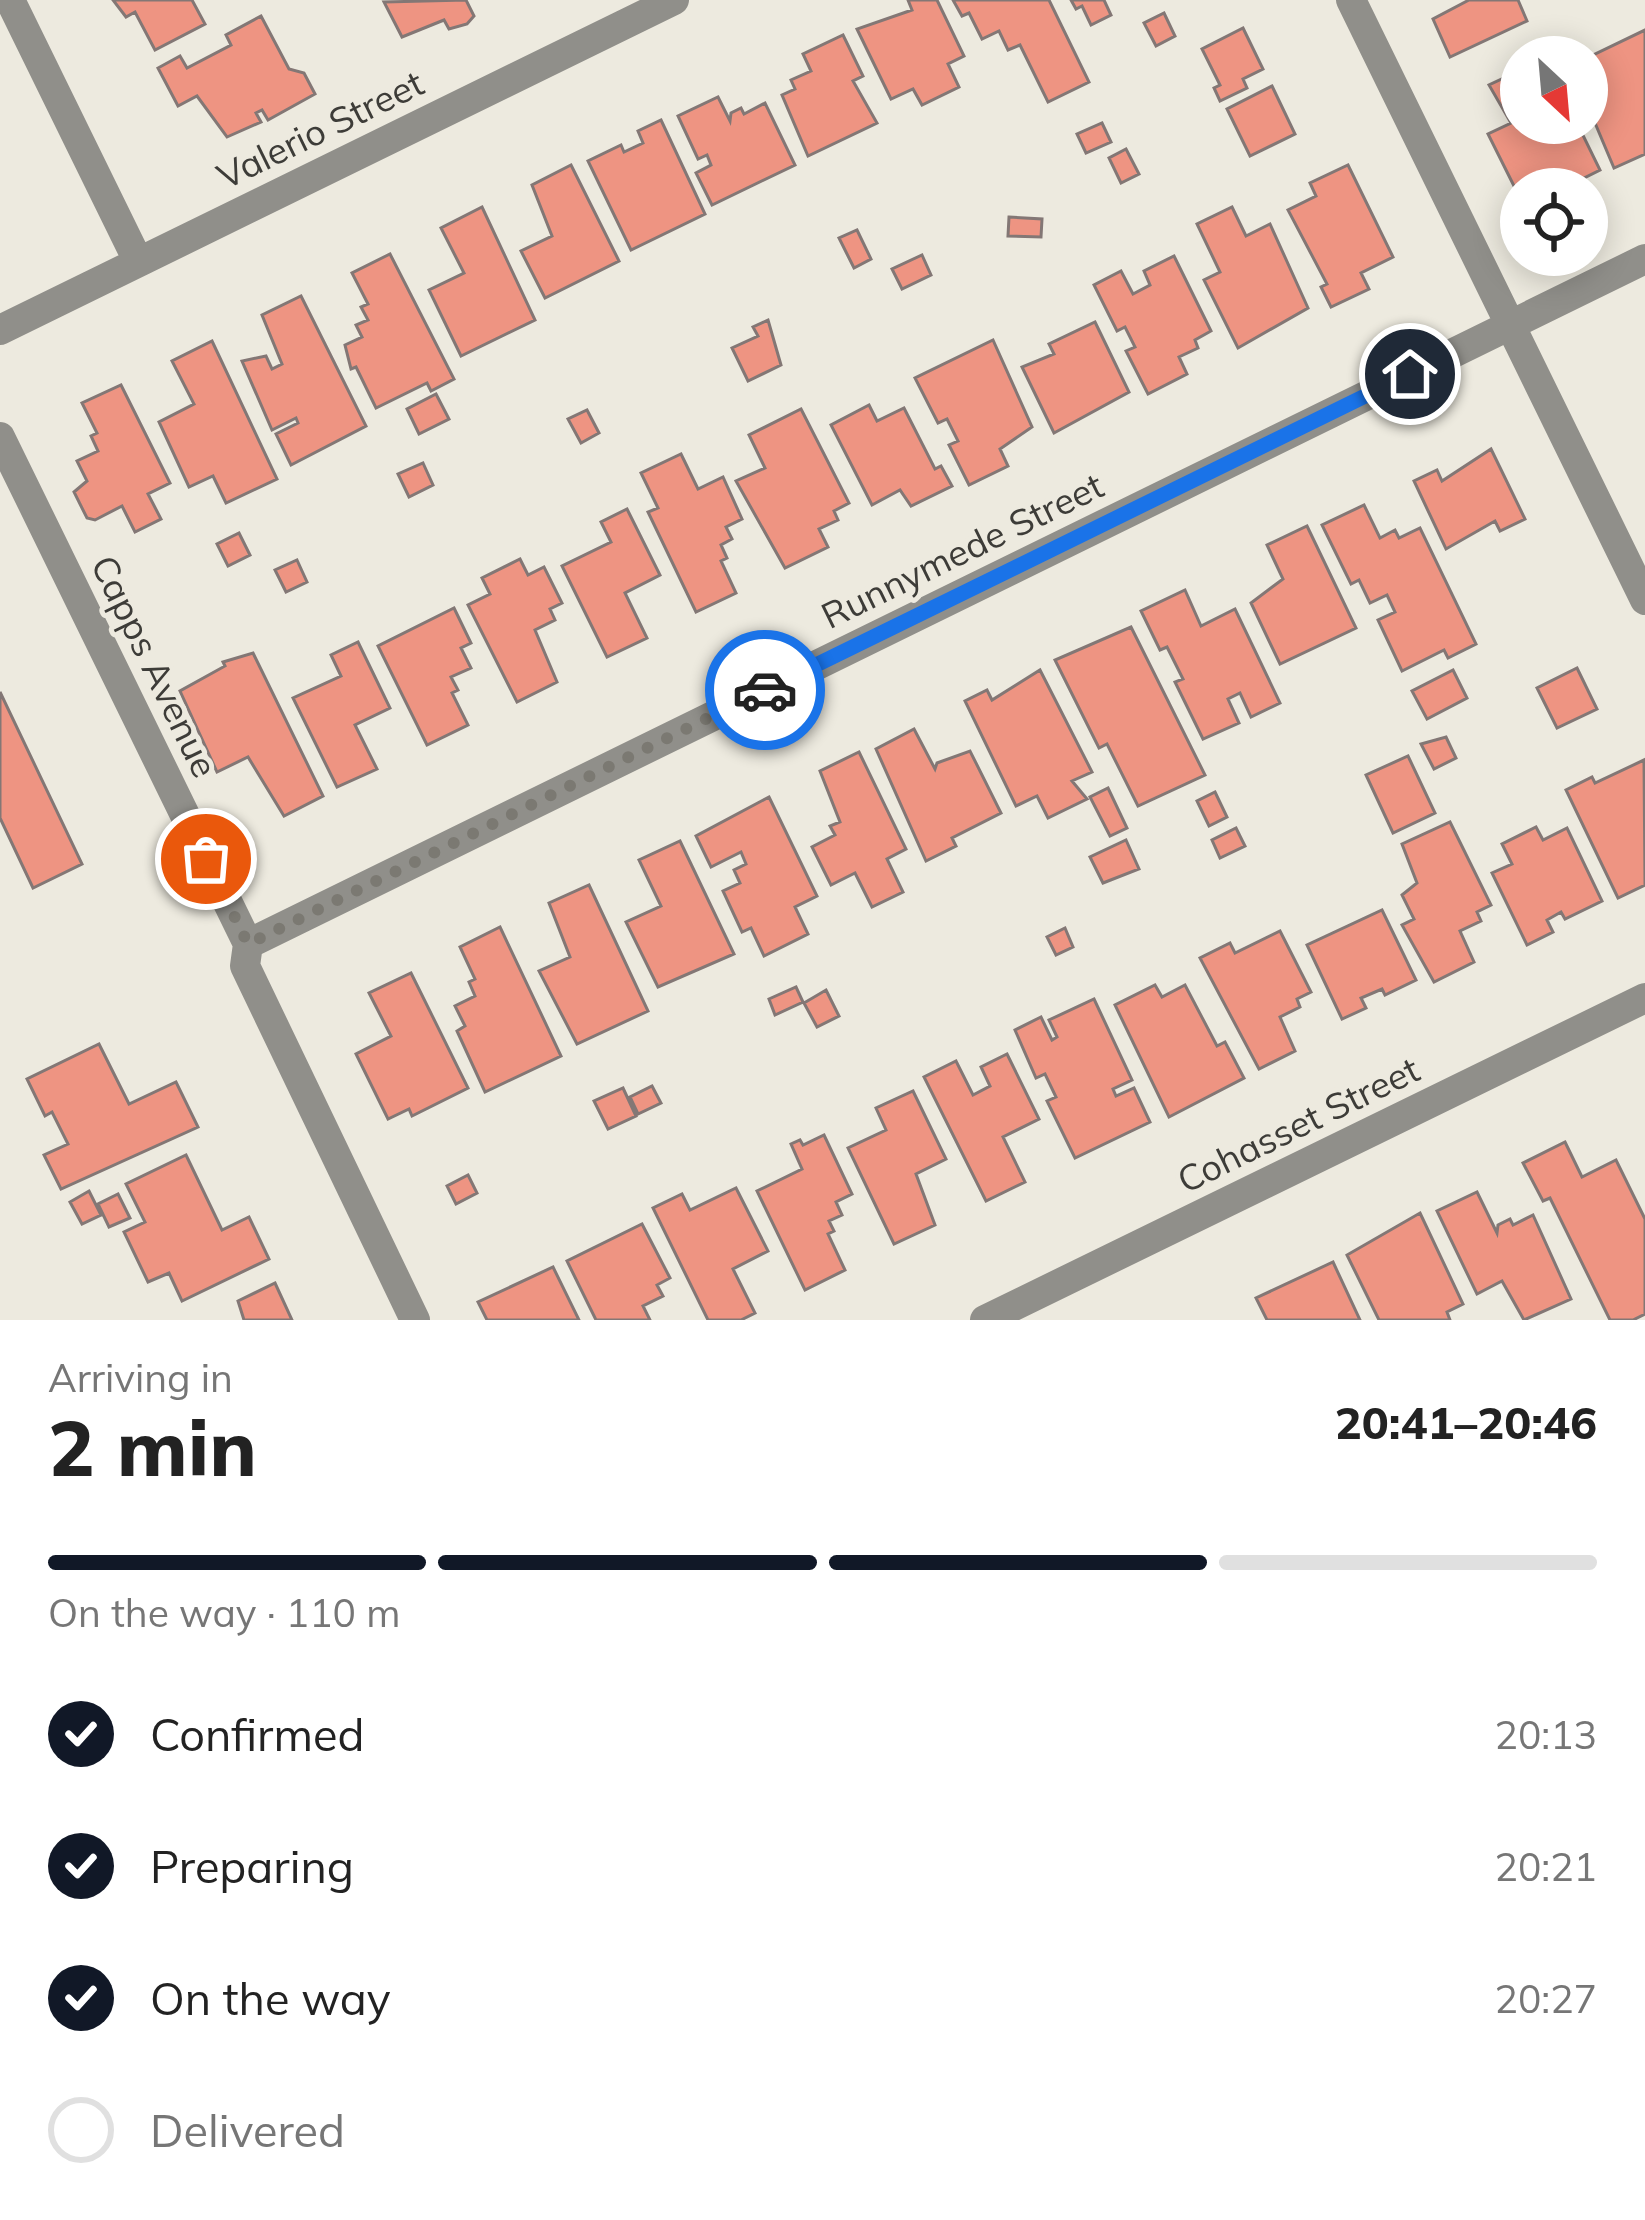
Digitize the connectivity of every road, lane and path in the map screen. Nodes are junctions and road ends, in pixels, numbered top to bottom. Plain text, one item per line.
1 (10, 0) edge
2 (674, 0) edge
3 (1351, 0) edge
4 (618, 12) edge
5 (1645, 259) edge
6 (138, 261) junction
7 (1510, 326) junction
8 (0, 330) edge
9 (0, 437) edge
10 (1645, 600) edge
11 (248, 944) junction
12 (1645, 998) edge
13 (415, 1320) edge
14 (985, 1320) edge

1 - 6 street
2 - 4 street, Valerio Street
3 - 7 street
4 - 6 street, Valerio Street
5 - 7 street, Runnymede Street
6 - 8 street, Valerio Street
7 - 10 street
7 - 11 street, Runnymede Street
9 - 11 street, Capps Avenue
11 - 13 street, Capps Avenue
12 - 14 street, Cohasset Street

